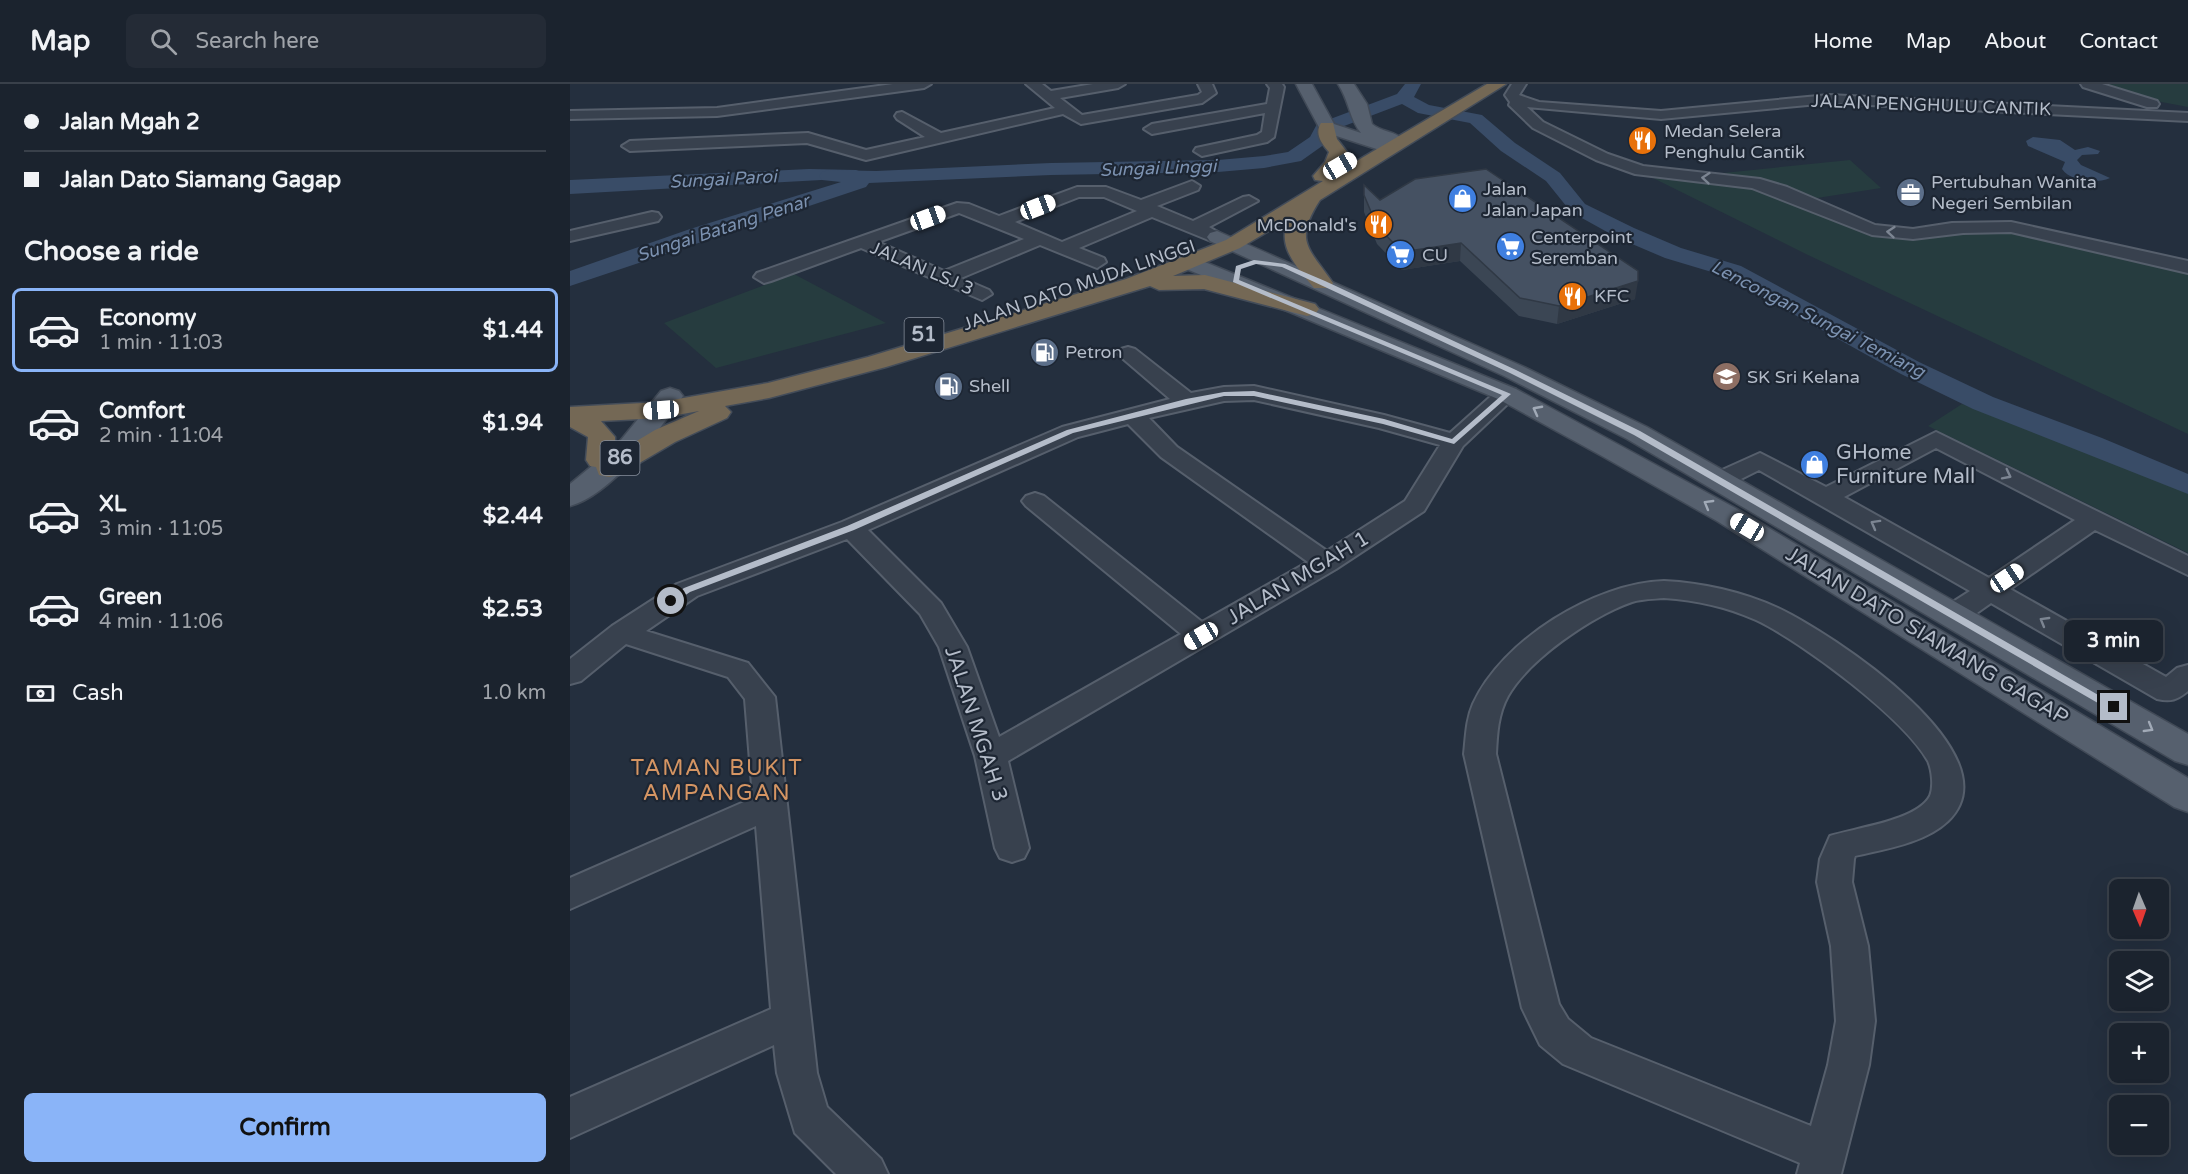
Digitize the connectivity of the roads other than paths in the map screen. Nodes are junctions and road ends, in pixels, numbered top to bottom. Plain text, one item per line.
1 (924, 84) edge
2 (1033, 84) edge
3 (1118, 84) edge
4 (1205, 84) edge
5 (1274, 84) edge
6 (1483, 84) edge
7 (1498, 84) edge
8 (1868, 84) edge
9 (2088, 84) edge
10 (763, 90) dead end
11 (1351, 90) edge
12 (1518, 92) edge
13 (1310, 94) edge
14 (1047, 96) junction
15 (1885, 101) junction
16 (1275, 107) junction
17 (737, 110) junction
18 (1063, 110) junction
19 (1447, 110) junction
20 (570, 115) edge
21 (682, 115) junction
22 (902, 116) dead end
23 (2188, 116) edge
24 (1327, 127) junction
25 (1152, 129) dead end
26 (939, 139) junction
27 (1390, 143) junction
28 (662, 144) junction
29 (630, 146) dead end
30 (1202, 151) dead end
31 (1322, 176) junction
32 (1192, 186) dead end
33 (1312, 197) junction
34 (1249, 201) dead end
35 (1148, 208) junction
36 (651, 217) dead end
37 (1000, 222) junction
38 (1195, 227) junction
39 (570, 236) edge
40 (1040, 239) junction
41 (1225, 241) junction
42 (861, 242) junction
43 (1063, 248) junction
44 (1181, 259) junction
45 (1097, 262) dead end
46 (1283, 266) junction
47 (2188, 267) edge
48 (764, 277) dead end
49 (943, 278) junction
50 (1235, 281) junction
51 (1322, 283) junction
52 (1134, 284) junction
53 (982, 294) dead end
54 (1307, 309) junction
55 (1128, 353) dead end
56 (769, 390) junction
57 (1507, 394) junction
58 (570, 400) edge
59 (1186, 401) junction
60 (655, 403) junction
61 (1133, 415) junction
62 (570, 417) edge
63 (1454, 442) junction
64 (604, 465) junction
65 (1720, 480) junction
66 (570, 495) edge
67 (1825, 497) junction
68 (1035, 501) dead end
69 (2094, 519) junction
70 (850, 528) junction
71 (1327, 562) junction
72 (2188, 567) edge
73 (1990, 590) junction
74 (1955, 614) junction
75 (622, 633) junction
76 (1201, 636) junction
77 (570, 674) edge
78 (2178, 683) edge
79 (2188, 751) edge
80 (991, 756) junction
81 (2188, 797) edge
82 (770, 805) junction
83 (1012, 848) dead end
84 (570, 894) edge
85 (790, 1019) junction
86 (570, 1118) edge
87 (1821, 1163) edge
88 (866, 1174) edge

1 - 17 street
2 - 14 street
3 - 14 street
4 - 18 street
5 - 16 street
6 - 19 highway, JALAN DATO MUDA LINGGI / 51
7 - 19 highway, JALAN DATO MUDA LINGGI / 51
8 - 15 street
9 - 23 street
10 - 17 street
11 - 13 main road
11 - 27 main road
12 - 15 street, JALAN PENGHULU CANTIK
47 -> 12 street
13 - 24 main road
14 - 18 street
15 - 23 street, JALAN PENGHULU CANTIK
16 - 25 street
16 - 30 street
17 - 21 street
18 - 26 street
19 - 27 highway, JALAN DATO MUDA LINGGI / 51
20 - 21 street
21 - 28 street
22 - 26 street
24 - 27 main road
24 - 31 highway
26 - 28 street
27 - 31 highway, JALAN DATO MUDA LINGGI / 51
27 - 33 highway, JALAN DATO MUDA LINGGI / 51
28 - 29 street
31 - 41 highway, JALAN DATO MUDA LINGGI / 51
32 - 35 street
33 - 41 highway, JALAN DATO MUDA LINGGI / 51
33 - 51 highway
34 - 38 street
35 - 37 street
35 - 38 street
35 - 43 street
36 - 39 street
37 - 40 street
37 - 42 street
38 - 41 street
40 - 43 street
40 - 49 street
41 - 44 highway, JALAN DATO MUDA LINGGI / 51
41 - 46 main road, JALAN DATO SIAMANG GAGAP
42 - 48 street
42 - 49 street, JALAN LSJ 3
43 - 45 street
44 - 50 main road, JALAN DATO SIAMANG GAGAP
44 - 52 highway, JALAN DATO MUDA LINGGI / 51
44 - 60 highway, JALAN DATO MUDA LINGGI / 51
46 - 50 main road
46 - 51 main road, JALAN DATO SIAMANG GAGAP
49 - 53 street, JALAN LSJ 3
50 - 54 main road, JALAN DATO SIAMANG GAGAP
51 - 65 main road, JALAN DATO SIAMANG GAGAP
52 - 54 highway
52 - 56 highway, JALAN DATO MUDA LINGGI / 51
54 - 57 main road, JALAN DATO SIAMANG GAGAP
55 - 59 street
56 - 60 highway, JALAN DATO MUDA LINGGI / 51
56 - 64 highway
57 - 63 street, JALAN MGAH 1
81 -> 57 main road, JALAN DATO SIAMANG GAGAP
58 - 60 highway, JALAN DATO MUDA LINGGI / 51
59 - 61 street
59 - 63 street
60 - 62 highway, JALAN DATO MUDA LINGGI / 51
60 - 64 main road, 86
61 - 70 street
61 - 71 street
62 - 64 highway
63 - 71 street, JALAN MGAH 1
64 - 66 main road, 86
65 - 67 street
65 - 74 main road, JALAN DATO SIAMANG GAGAP
67 -> 69 street
73 -> 67 street
68 - 76 street
69 - 72 street
69 - 73 street
70 - 75 street
70 - 80 street, JALAN MGAH 3
71 - 76 street, JALAN MGAH 1
73 - 74 street
78 -> 73 street
74 -> 79 main road, JALAN DATO SIAMANG GAGAP
75 - 77 street
75 - 82 street
76 - 80 street, JALAN MGAH 1
80 - 83 street, JALAN MGAH 3
82 - 84 street
82 - 85 street
85 - 86 street
85 - 88 street
87 - 87 street

